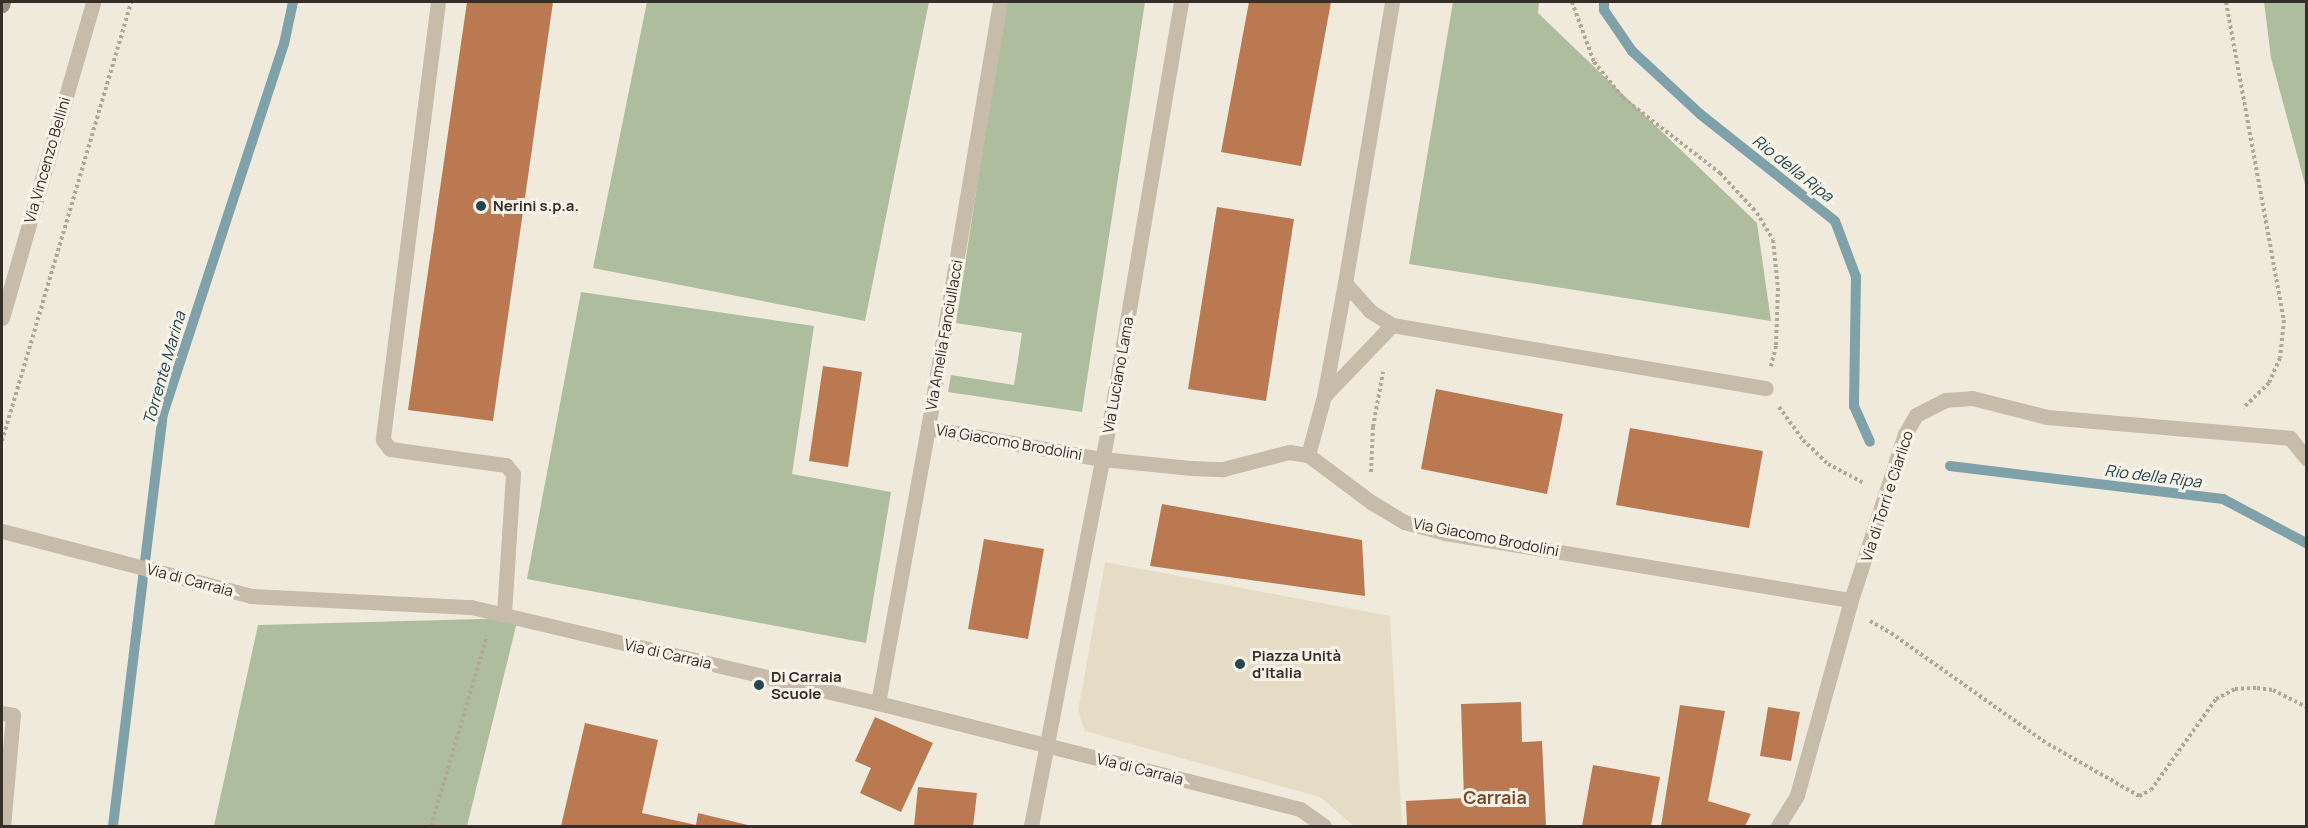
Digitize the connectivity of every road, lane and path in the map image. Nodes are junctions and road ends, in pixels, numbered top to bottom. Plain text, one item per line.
1 (93, 2) edge
2 (130, 2) edge
3 (438, 2) edge
4 (1000, 2) edge
5 (1181, 2) edge
6 (1392, 2) edge
7 (1572, 2) edge
8 (2226, 2) edge
9 (1345, 283) junction
10 (2, 318) edge
11 (1392, 324) junction
12 (1383, 371) dead end
13 (1766, 388) junction
14 (1324, 396) junction
15 (928, 428) junction
16 (2228, 433) junction
17 (2, 441) edge
18 (1308, 455) junction
19 (2307, 458) edge
20 (1102, 459) junction
21 (1886, 492) junction
22 (1371, 502) junction
23 (4, 531) edge
24 (1850, 605) junction
25 (499, 614) junction
26 (878, 703) junction
27 (2307, 707) edge
28 (2, 712) edge
29 (1045, 746) junction
30 (3, 826) edge
31 (431, 826) edge
32 (1031, 826) edge
33 (1324, 826) edge
34 (1778, 826) edge

1 - 10 street, Via Vincenzo Bellini
2 - 17 path
3 - 25 street
4 - 15 street, Via Amelia Fanciullacci
5 - 20 street, Via Luciano Lama
6 - 9 street
7 - 13 path
8 - 16 path
9 - 11 street
9 - 14 street
11 - 13 street
11 - 14 street
12 - 22 path
13 - 21 path
14 - 18 street
15 - 20 street, Via Giacomo Brodolini
15 - 26 street, Via Amelia Fanciullacci
16 - 19 street, Via di Torri e Ciarlico
16 - 21 street, Via di Torri e Ciarlico
18 - 20 street, Via Giacomo Brodolini
18 - 22 street, Via Giacomo Brodolini
20 - 29 street, Via Luciano Lama
21 - 24 street, Via di Torri e Ciarlico
22 - 24 street, Via Giacomo Brodolini
23 - 25 street, Via di Carraia
24 - 27 path
24 - 34 street, Via di Torri e Ciarlico
25 - 26 street, Via di Carraia
25 - 31 path
26 - 29 street, Via di Carraia
28 - 30 street
29 - 32 street, Via Luciano Lama
29 - 33 street, Via di Carraia

